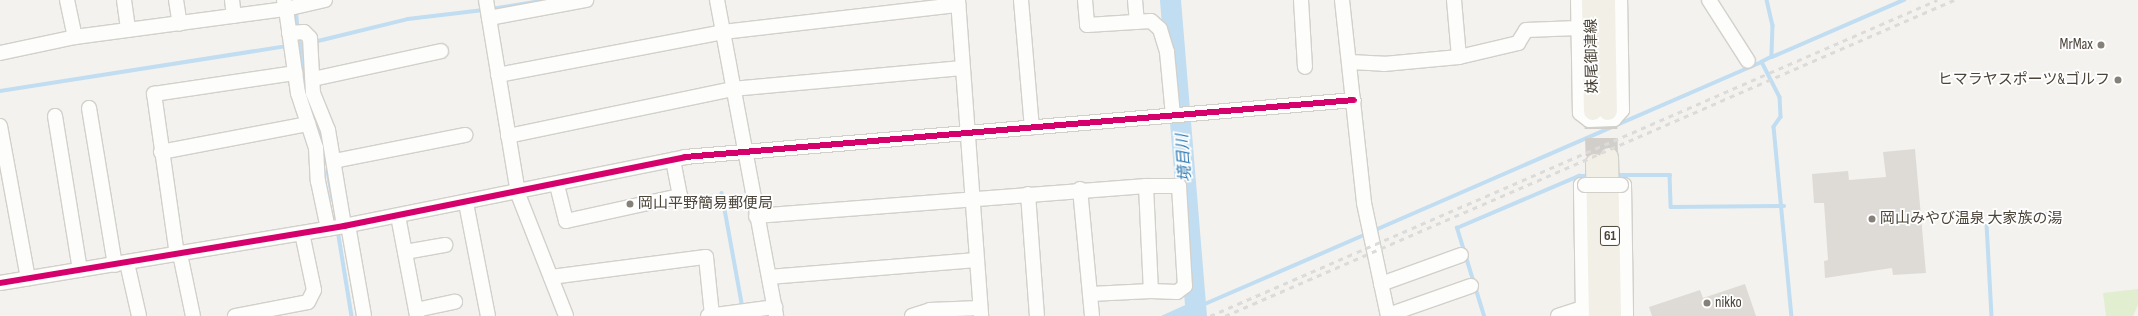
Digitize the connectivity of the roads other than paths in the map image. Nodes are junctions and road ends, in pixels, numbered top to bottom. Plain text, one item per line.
1 (67, 0) edge
2 (124, 0) edge
3 (176, 0) edge
4 (232, 0) edge
5 (325, 0) edge
6 (586, 0) edge
7 (717, 0) edge
8 (1021, 0) edge
9 (1085, 0) edge
10 (1135, 0) edge
11 (1301, 0) edge
12 (1342, 0) edge
13 (1454, 0) edge
14 (1578, 0) edge
15 (1591, 0) edge
16 (1606, 0) edge
17 (1620, 0) edge
18 (1709, 0) edge
19 (958, 2) edge
20 (291, 6) edge
21 (487, 9) edge
22 (234, 16) junction
23 (1137, 22) junction
24 (180, 24) junction
25 (1578, 28) junction
26 (128, 30) junction
27 (723, 32) junction
28 (75, 37) junction
29 (298, 39) junction
30 (441, 51) dead end
31 (0, 53) edge
32 (1459, 57) junction
33 (1748, 61) dead end
34 (1350, 62) junction
35 (1305, 67) dead end
36 (962, 68) junction
37 (295, 73) junction
38 (498, 75) junction
39 (312, 79) junction
40 (732, 89) junction
41 (1354, 100) junction
42 (89, 108) dead end
43 (1179, 115) junction
44 (55, 116) dead end
45 (308, 124) junction
46 (0, 126) edge
47 (1032, 128) junction
48 (966, 134) junction
49 (465, 135) dead end
50 (508, 136) junction
51 (743, 150) junction
52 (161, 152) junction
53 (673, 160) junction
54 (334, 161) junction
55 (557, 185) junction
56 (1146, 186) junction
57 (1080, 188) junction
58 (518, 194) junction
59 (1028, 194) junction
60 (971, 198) junction
61 (466, 203) junction
62 (398, 216) junction
63 (756, 216) junction
64 (339, 227) junction
65 (302, 233) junction
66 (445, 245) dead end
67 (405, 252) junction
68 (179, 254) junction
69 (1461, 255) dead end
70 (976, 260) junction
71 (121, 264) junction
72 (80, 270) junction
73 (551, 277) junction
74 (769, 277) junction
75 (28, 278) junction
76 (0, 283) edge
77 (1381, 284) junction
78 (1471, 286) dead end
79 (1152, 291) junction
80 (1090, 294) junction
81 (456, 302) dead end
82 (776, 312) edge
83 (981, 312) edge
84 (417, 313) edge
85 (1588, 313) edge
86 (1388, 315) edge
87 (139, 316) edge
88 (193, 316) edge
89 (235, 316) edge
90 (364, 316) edge
91 (488, 316) edge
92 (566, 316) edge
93 (710, 316) edge
94 (912, 316) edge
95 (1037, 316) edge
96 (1092, 316) edge
97 (1558, 316) edge
98 (1612, 316) edge
99 (1626, 316) edge

1 - 28 street
2 - 26 street
3 - 24 street
4 - 22 street
5 - 20 street
6 - 21 street
7 - 27 street
8 - 47 street
9 - 23 street
10 - 23 street
11 - 35 street
12 - 34 street
13 - 32 street
14 - 25 street
15 - 16 main road, 妹尾御津線
17 - 25 street
18 - 33 street
19 - 27 street
19 - 36 street
20 - 22 street
20 - 29 street
21 - 38 street
22 - 24 street
23 - 43 street
24 - 26 street
25 - 32 street
26 - 28 street
27 - 38 street
27 - 40 street
28 - 31 street
29 - 37 street
29 - 39 street
30 - 39 street
32 - 34 street
34 - 41 street
36 - 40 street
36 - 48 street
37 - 45 street
37 - 52 street
38 - 50 street
39 - 54 street
40 - 50 street
40 - 51 street
41 - 43 street
41 - 77 street
42 - 71 street
43 - 47 street
44 - 72 street
45 - 52 street
45 - 64 street
46 - 75 street
47 - 48 street
48 - 51 street
48 - 60 street
49 - 54 street
50 - 58 street
51 - 53 street
51 - 63 street
52 - 68 street
53 - 55 street
53 - 55 street
54 - 64 street
55 - 58 street
56 - 57 street
56 - 79 street
56 - 79 street
57 - 59 street
57 - 80 street
58 - 61 street
58 - 73 street
59 - 60 street
59 - 95 street
60 - 63 street
60 - 70 street
61 - 62 street
61 - 91 street
62 - 64 street
62 - 67 street
63 - 74 street
64 - 65 street
64 - 90 street
65 - 68 street
65 - 89 street
66 - 67 street
67 - 84 street
68 - 71 street
68 - 88 street
69 - 77 street
70 - 74 street
70 - 83 street
71 - 72 street
71 - 87 street
72 - 75 street
73 - 92 street
73 - 93 street
74 - 82 street
75 - 76 street
77 - 86 street
78 - 86 street
79 - 80 street
80 - 96 street
81 - 84 street
82 - 93 street
83 - 94 street
85 - 97 street
85 - 98 main road, 61
85 - 99 street, bridge

